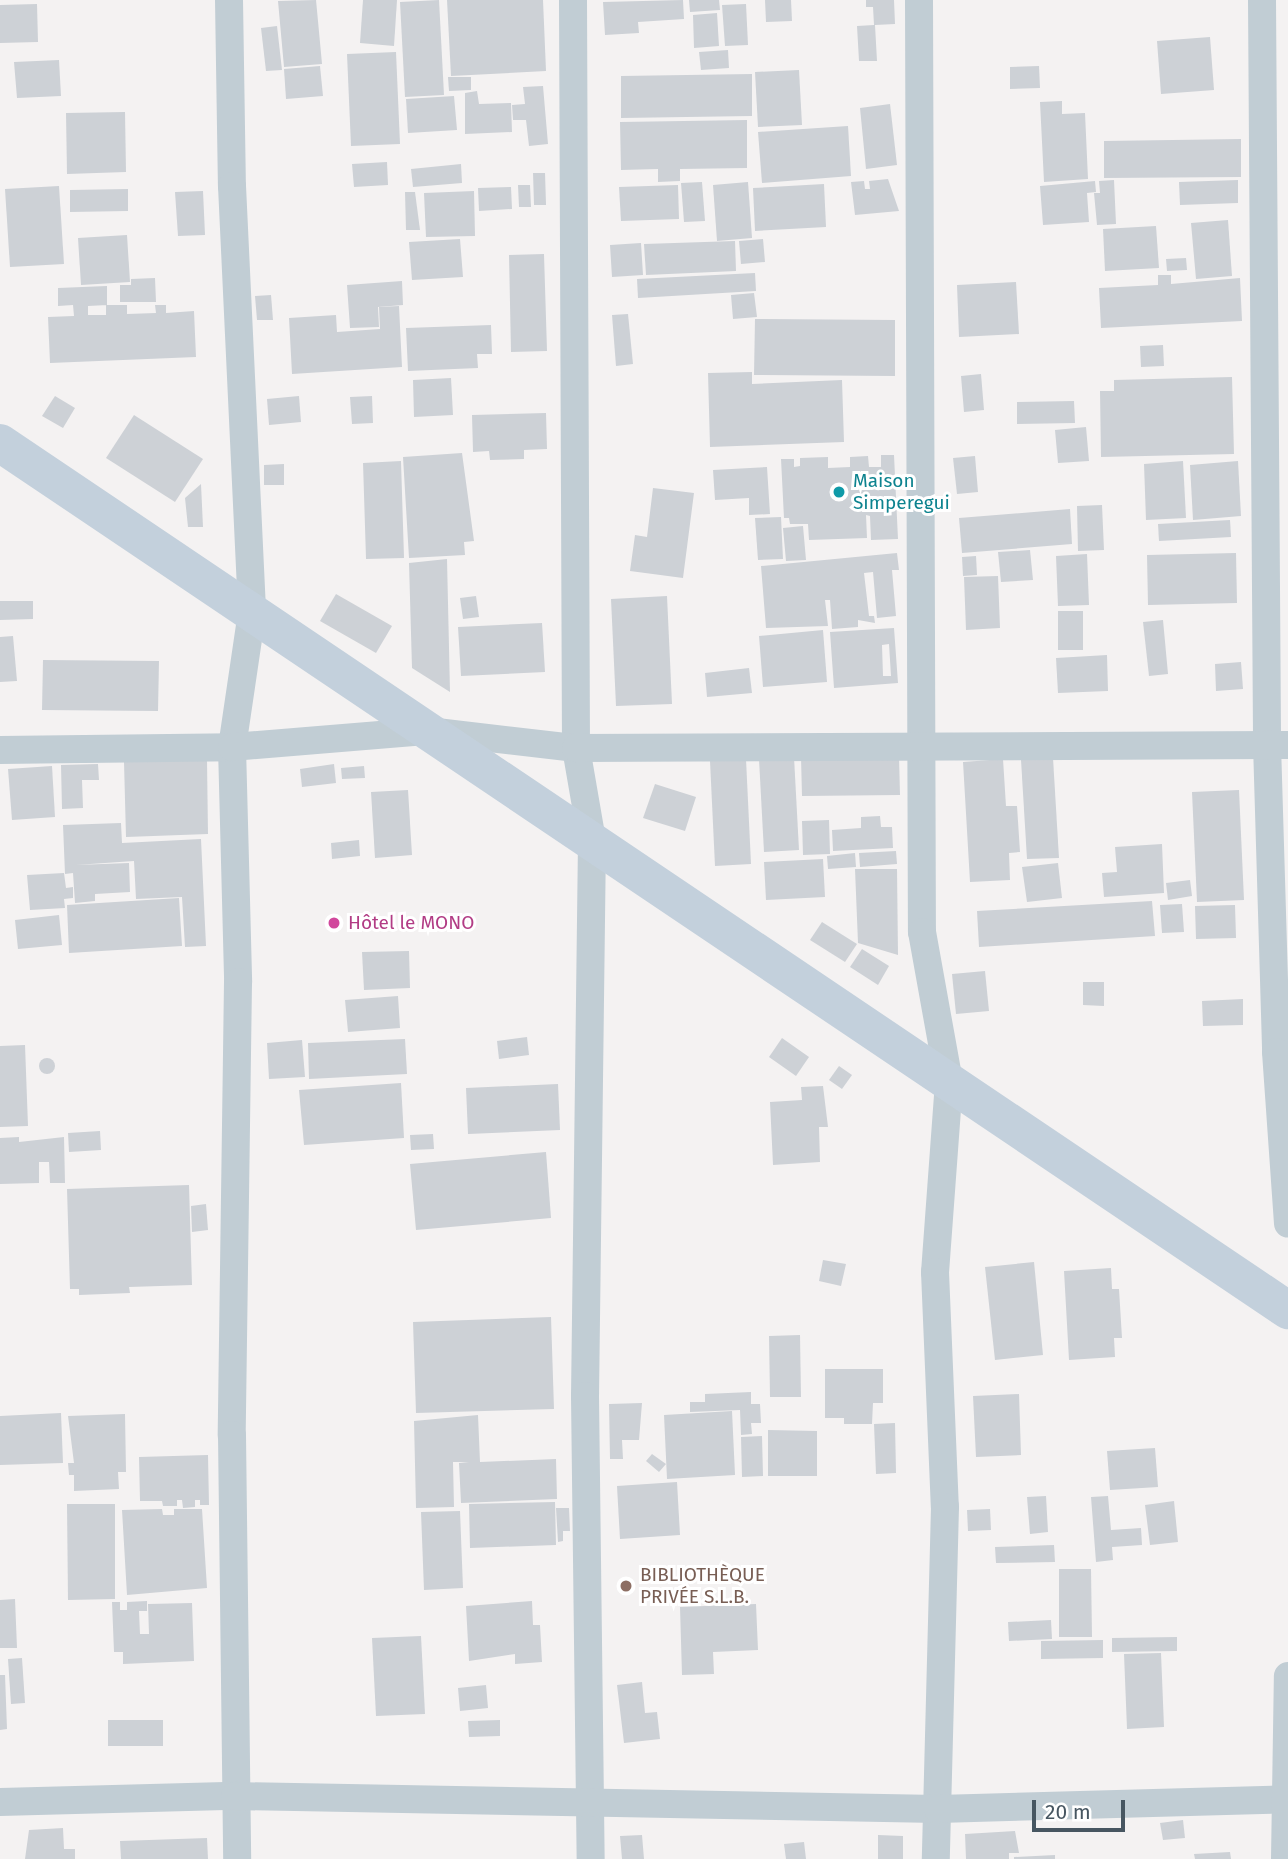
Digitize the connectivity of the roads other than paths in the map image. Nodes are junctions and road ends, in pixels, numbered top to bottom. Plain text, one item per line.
1 (229, 0) edge
2 (572, 0) edge
3 (919, 0) edge
4 (1262, 0) edge
5 (0, 443) edge
6 (252, 612) junction
7 (428, 731) junction
8 (920, 744) junction
9 (1278, 744) edge
10 (232, 747) junction
11 (576, 748) junction
12 (0, 750) edge
13 (592, 841) junction
14 (949, 1082) junction
15 (1288, 1224) edge
16 (1288, 1310) edge
17 (1288, 1676) edge
18 (235, 1796) junction
19 (1287, 1799) edge
20 (591, 1801) junction
21 (0, 1802) edge
22 (938, 1809) junction
23 (237, 1859) edge
24 (592, 1859) edge
25 (936, 1859) edge
26 (1285, 1859) edge

1 - 6 street
2 - 11 street
3 - 8 street
4 - 9 street
5 - 6 street
6 - 7 street
6 - 10 street
7 - 10 street
7 - 11 street
7 - 13 street
8 - 9 street
8 - 11 street
8 - 14 street
9 - 15 street
10 - 12 street
10 - 18 street
11 - 13 street
13 - 14 street
13 - 20 street
14 - 16 street
14 - 22 street
17 - 19 street
18 - 20 street
18 - 21 street
18 - 23 street
19 - 22 street
19 - 26 street
20 - 22 street
20 - 24 street
22 - 25 street

